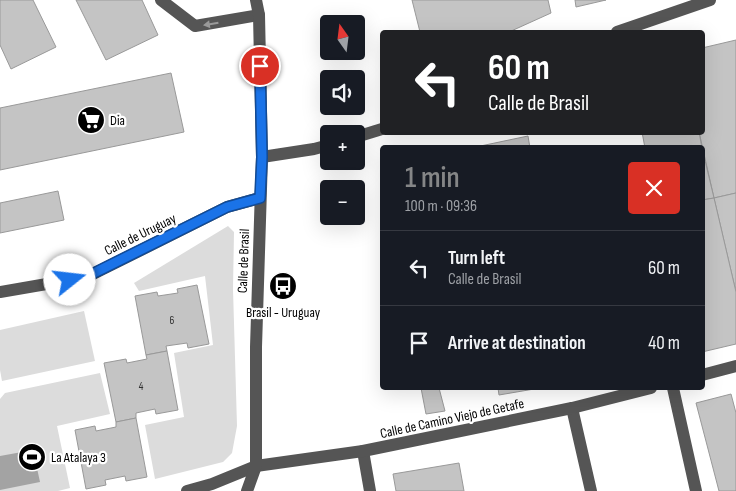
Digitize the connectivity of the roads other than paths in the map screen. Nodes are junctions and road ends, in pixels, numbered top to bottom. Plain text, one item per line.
1 (162, 0) edge
2 (256, 0) edge
3 (710, 0) edge
4 (259, 15) junction
5 (623, 30) edge
6 (380, 131) edge
7 (365, 135) edge
8 (320, 147) edge
9 (262, 157) junction
10 (260, 198) junction
11 (0, 292) edge
12 (736, 366) edge
13 (705, 373) edge
14 (643, 390) edge
15 (673, 390) edge
16 (572, 408) junction
17 (363, 451) junction
18 (256, 466) junction
19 (187, 491) edge
20 (247, 491) edge
21 (370, 491) edge
22 (591, 491) edge
23 (696, 491) edge

4 -> 1 street
2 - 4 street, Calle de Brasil
3 - 5 street
4 - 9 street, Calle de Brasil
6 - 7 street
8 - 9 street
9 - 10 street, Calle de Brasil
10 - 11 street, Calle de Uruguay
10 - 18 street, Calle de Brasil
12 - 13 street
14 - 16 street, Calle de Camino Viejo de Getafe
15 - 23 street
16 - 17 street, Calle de Camino Viejo de Getafe
16 - 22 street
17 - 18 street, Calle de Camino Viejo de Getafe
17 - 21 street
18 - 19 street, Calle de Camino Viejo de Getafe
18 - 20 street, Calle de Brasil

